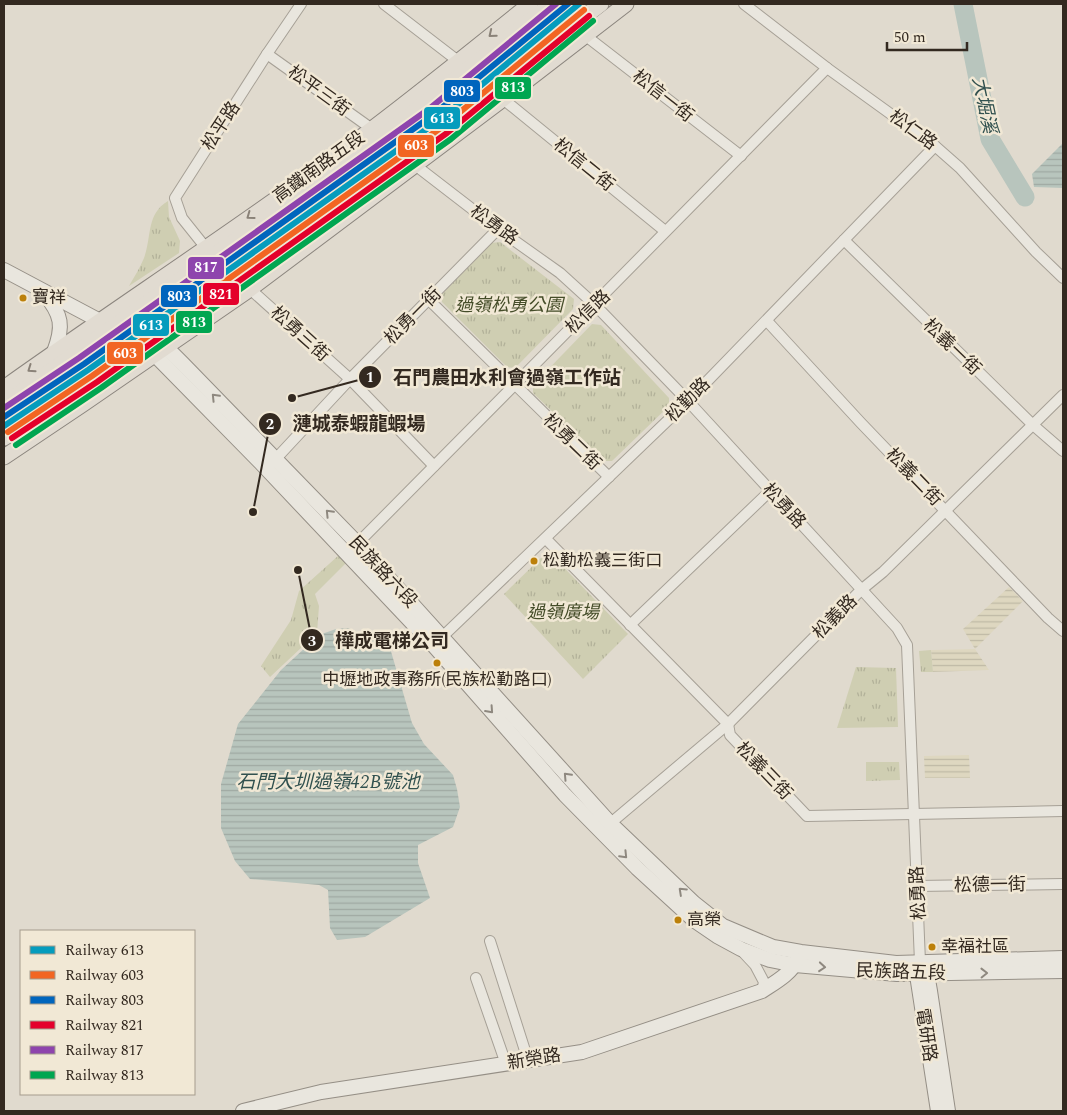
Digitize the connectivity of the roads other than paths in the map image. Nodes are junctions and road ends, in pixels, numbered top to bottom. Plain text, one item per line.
1 (301, 4) edge
2 (384, 4) edge
3 (530, 4) edge
4 (550, 4) edge
5 (601, 4) edge
6 (626, 4) edge
7 (744, 4) edge
8 (586, 36) junction
9 (267, 54) junction
10 (458, 61) junction
11 (827, 68) junction
12 (503, 99) junction
13 (372, 129) junction
14 (935, 146) junction
15 (741, 156) junction
16 (415, 165) junction
17 (498, 228) junction
18 (666, 231) junction
19 (844, 240) junction
20 (206, 248) junction
21 (4, 270) edge
22 (1063, 278) edge
23 (40, 289) junction
24 (250, 289) junction
25 (429, 300) junction
26 (594, 304) junction
27 (100, 321) junction
28 (767, 321) junction
29 (115, 326) junction
30 (155, 349) junction
31 (54, 352) junction
32 (350, 379) junction
33 (514, 385) junction
34 (4, 388) edge
35 (1063, 396) edge
36 (688, 401) junction
37 (4, 404) edge
38 (1033, 425) junction
39 (4, 438) edge
40 (1063, 451) edge
41 (4, 457) edge
42 (271, 463) junction
43 (434, 466) junction
44 (609, 478) junction
45 (770, 491) junction
46 (946, 511) junction
47 (546, 539) junction
48 (357, 543) junction
49 (347, 554) junction
50 (861, 590) junction
51 (630, 624) junction
52 (1063, 630) edge
53 (438, 642) junction
54 (728, 724) junction
55 (1063, 811) edge
56 (915, 813) junction
57 (606, 827) junction
58 (1063, 884) edge
59 (918, 886) junction
60 (490, 941) dead end
61 (743, 943) junction
62 (798, 958) junction
63 (1063, 958) edge
64 (921, 970) junction
65 (1063, 971) edge
66 (476, 978) dead end
67 (762, 990) junction
68 (528, 1060) junction
69 (506, 1064) junction
70 (243, 1111) edge
71 (938, 1111) edge
72 (948, 1111) edge

1 - 9 street, 松平路
2 - 10 street
3 -> 10 main road, 高鐵南路五段
4 - 29 main road, 高鐵南路五段
5 - 30 main road
6 - 8 main road
7 - 11 street, 松仁路
8 - 12 main road
8 - 15 street, 松信一街
9 - 13 street, 松平三街
9 - 20 street, 松平路
10 - 13 main road, 高鐵南路五段
11 - 14 street, 松仁路
11 - 15 street, 松信路
12 - 16 main road
12 - 18 street, 松信二街
13 -> 20 main road, 高鐵南路五段
14 - 19 street, 松勤路
14 - 22 street, 松仁路
15 - 18 street, 松信路
16 - 17 street, 松勇路
16 - 24 main road
17 - 25 street, 松勇一街
17 - 26 street, 松勇路
18 - 26 street, 松信路
19 - 28 street, 松勤路
19 - 38 street, 松義一街
20 - 27 main road, 高鐵南路五段
21 - 23 main road, 民族路六段
23 - 27 main road, 民族路六段
23 - 31 main road
24 - 30 main road
24 - 32 street, 松勇三街
25 - 32 street, 松勇一街
25 - 33 street, 松勇二街
26 - 33 street, 松信路
26 - 36 street, 松勇路
27 - 29 main road, 民族路六段
27 - 31 main road, 高鐵南路五段
28 - 36 street, 松勤路
28 - 46 street, 松義二街
29 - 30 main road, 民族路六段
29 - 37 main road, 高鐵南路五段
30 - 39 main road
30 - 41 main road
30 - 42 main road, 民族路六段
31 -> 34 main road, 高鐵南路五段
32 - 42 street, 松勇一街
32 - 43 street, 松勇三街
33 - 43 street, 松信路
33 - 44 street, 松勇二街
35 - 38 street, 松義路
36 - 44 street, 松勤路
36 - 45 street, 松勇路
38 - 40 street, 松義一街
38 - 46 street, 松義路
48 -> 42 main road, 民族路六段
42 - 49 main road, 民族路六段
43 - 48 street, 松信路
44 - 47 street, 松勤路
45 - 50 street, 松勇路
45 - 51 street
46 - 50 street, 松義路
46 - 52 street, 松義二街
47 - 51 street, 松義三街
47 - 53 street, 松勤路
48 - 49 street, 松信路
48 - 53 main road, 民族路六段
49 - 53 main road, 民族路六段
50 - 54 street, 松義路
50 - 56 street, 松勇路
51 - 54 street, 松義三街
53 - 57 main road, 民族路六段
54 - 56 street, 松義三街
54 - 57 street, 松義路
55 - 56 street, 松義三街
56 - 59 street, 松勇路
57 - 61 main road, 民族路六段
58 - 59 street, 松德一街
59 - 64 street, 松勇路
60 - 68 street
61 - 62 main road, 民族路五段
61 - 67 street
62 - 64 main road, 民族路五段
62 - 67 main road, 新榮路
63 - 64 main road, 民族路五段
64 -> 65 main road, 民族路五段
64 - 71 main road, 電研路
64 - 72 main road, 電研路
66 - 69 street
67 - 68 main road, 新榮路
68 - 69 main road, 新榮路
69 - 70 main road, 新榮路

